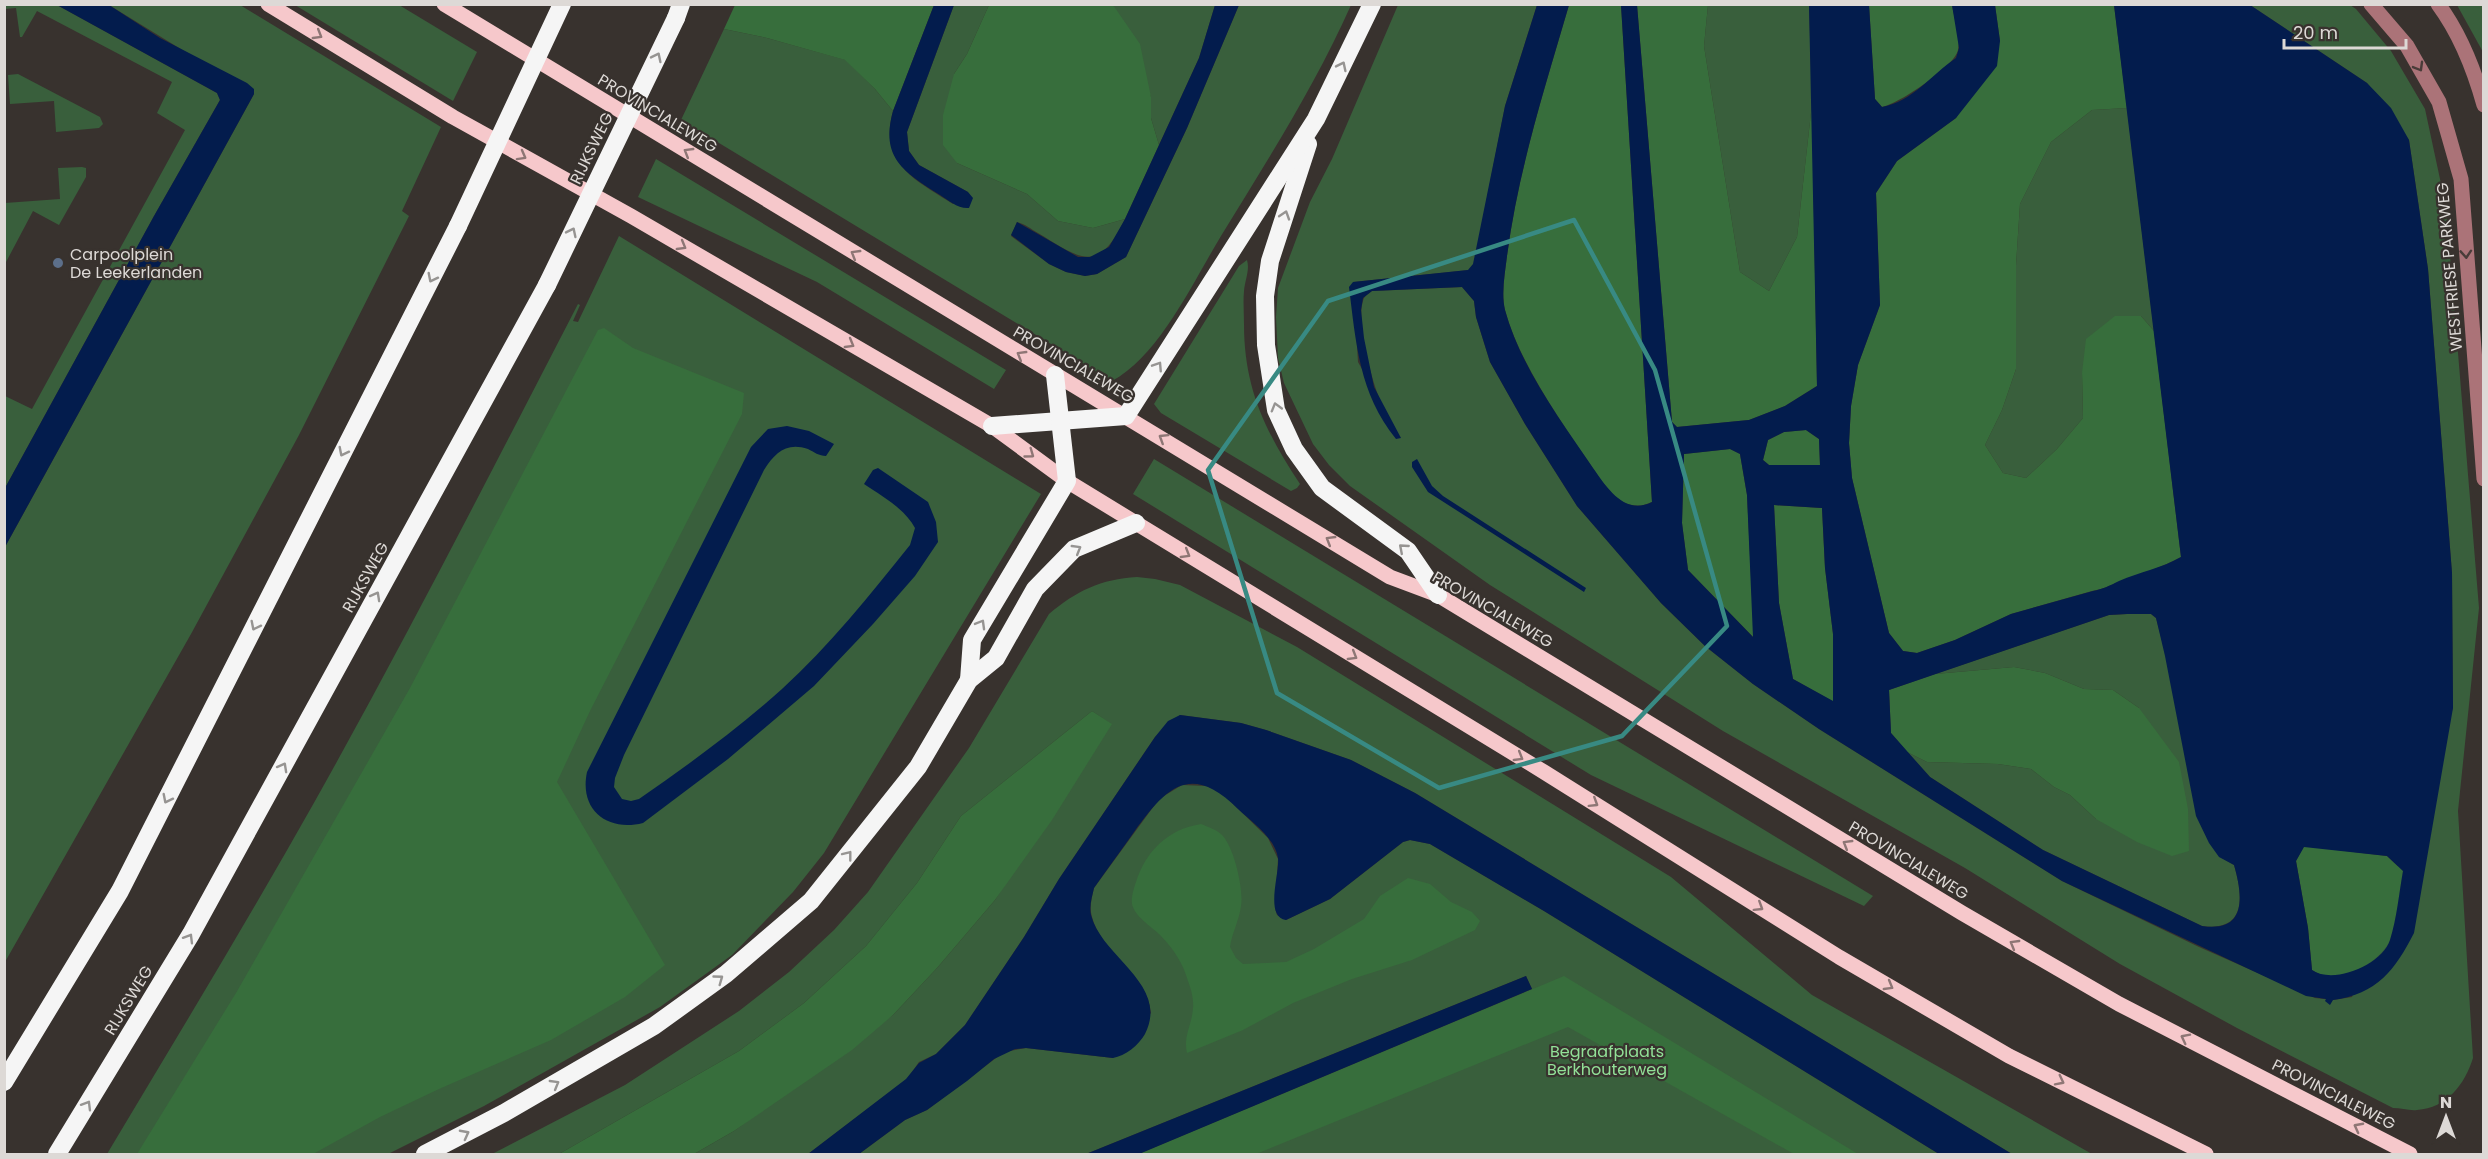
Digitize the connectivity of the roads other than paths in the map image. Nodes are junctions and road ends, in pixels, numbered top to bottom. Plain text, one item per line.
1 (268, 4) edge
2 (444, 4) edge
3 (562, 4) edge
4 (1372, 4) edge
5 (2371, 4) edge
6 (2438, 4) edge
7 (678, 11) edge
8 (2484, 105) edge
9 (1316, 119) junction
10 (1055, 375) junction
11 (1126, 416) junction
12 (1061, 421) junction
13 (993, 426) junction
14 (2484, 479) edge
15 (1067, 481) junction
16 (1136, 523) junction
17 (1437, 595) junction
18 (969, 680) junction
19 (4, 1082) edge
20 (57, 1155) edge
21 (425, 1155) edge
22 (2206, 1155) edge
23 (2410, 1155) edge

1 -> 13 main road
10 -> 2 main road, PROVINCIALEWEG
3 -> 19 highway, bridge
9 -> 4 highway
5 -> 14 street, WESTFRIESE PARKWEG
6 - 8 street
20 -> 7 highway, RIJKSWEG, bridge
11 -> 9 highway
17 -> 9 highway
10 - 11 main road, PROVINCIALEWEG
10 - 12 highway
11 - 12 highway
17 -> 11 main road, PROVINCIALEWEG
12 - 13 highway
12 - 15 highway
13 -> 15 main road
15 - 16 main road
18 -> 15 highway
18 -> 16 highway
16 -> 22 main road
23 -> 17 main road, PROVINCIALEWEG
21 -> 18 highway

